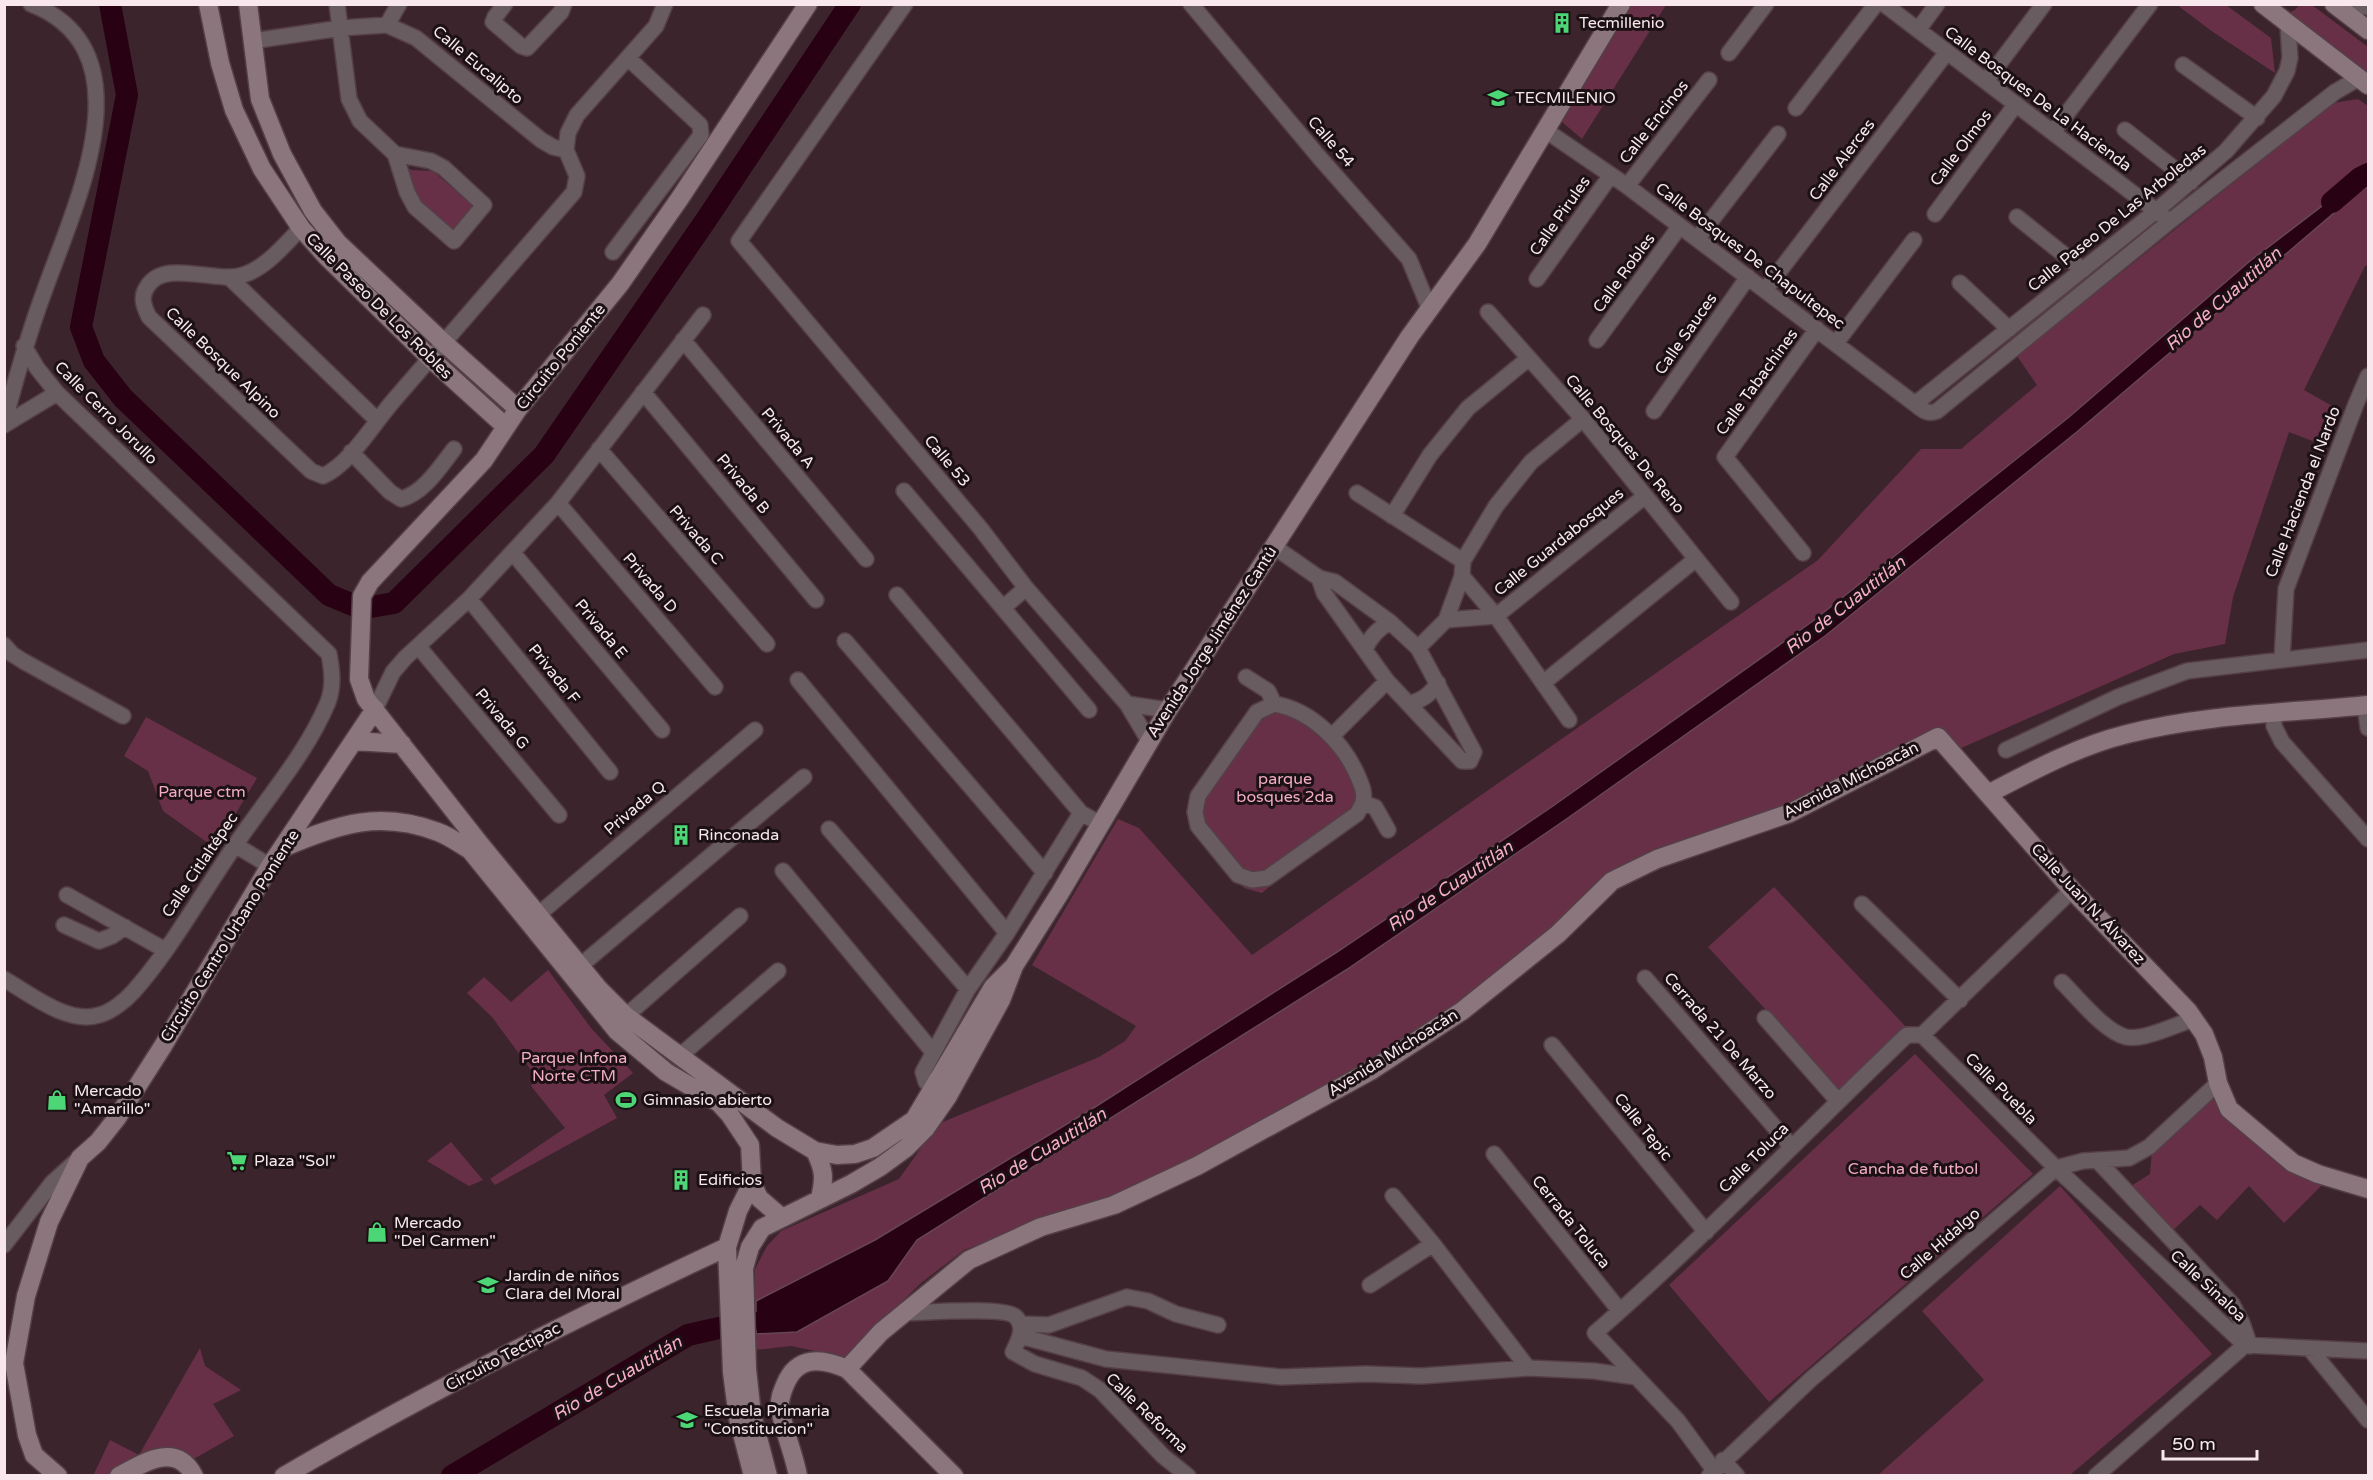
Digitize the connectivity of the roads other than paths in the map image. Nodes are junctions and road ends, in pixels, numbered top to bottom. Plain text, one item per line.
1 (31, 4) edge
2 (208, 4) edge
3 (248, 4) edge
4 (337, 4) edge
5 (399, 4) edge
6 (505, 4) edge
7 (564, 4) edge
8 (665, 4) edge
9 (808, 4) edge
10 (905, 4) edge
11 (1191, 4) edge
12 (1621, 4) edge
13 (1766, 4) edge
14 (1876, 4) edge
15 (1884, 4) edge
16 (1937, 4) edge
17 (2044, 4) edge
18 (2150, 4) edge
19 (2268, 5) edge
20 (2336, 6) edge
21 (2368, 7) edge
22 (387, 25) junction
23 (2288, 25) junction
24 (341, 28) junction
25 (1918, 30) junction
26 (2368, 30) edge
27 (252, 41) junction
28 (1947, 52) junction
29 (1729, 53) dead end
30 (629, 59) junction
31 (2183, 65) dead end
32 (1709, 80) dead end
33 (1986, 81) junction
34 (2364, 82) edge
35 (260, 99) junction
36 (2016, 104) junction
37 (1796, 108) dead end
38 (234, 110) junction
39 (2257, 118) junction
40 (1545, 130) junction
41 (2125, 130) dead end
42 (2054, 132) junction
43 (1778, 134) dead end
44 (567, 150) junction
45 (395, 154) junction
46 (1611, 175) junction
47 (2192, 182) junction
48 (1627, 186) junction
49 (2156, 211) junction
50 (1935, 214) dead end
51 (2017, 217) dead end
52 (2169, 222) junction
53 (1680, 226) junction
54 (301, 228) junction
55 (1697, 239) junction
56 (1914, 240) dead end
57 (613, 252) dead end
58 (2083, 270) junction
59 (229, 277) junction
60 (1748, 277) junction
61 (1537, 279) dead end
62 (1960, 283) dead end
63 (1765, 290) junction
64 (1430, 310) junction
65 (1488, 312) dead end
66 (703, 315) dead end
67 (1817, 329) junction
68 (2009, 329) junction
69 (683, 340) junction
70 (1597, 340) dead end
71 (443, 342) junction
72 (1836, 343) junction
73 (24, 346) junction
74 (430, 358) junction
75 (1529, 358) junction
76 (2368, 376) edge
77 (643, 392) junction
78 (57, 393) junction
79 (2362, 402) edge
80 (1915, 404) junction
81 (518, 409) junction
82 (1654, 411) dead end
83 (1583, 419) junction
84 (376, 420) junction
85 (4, 424) edge
86 (505, 426) junction
87 (454, 449) dead end
88 (599, 449) junction
89 (351, 452) junction
90 (904, 490) dead end
91 (1357, 493) dead end
92 (1645, 496) junction
93 (558, 502) junction
94 (1392, 516) junction
95 (1274, 546) junction
96 (513, 553) junction
97 (1803, 553) dead end
98 (866, 559) dead end
99 (1696, 559) junction
100 (1462, 568) junction
101 (1319, 578) junction
102 (1026, 588) junction
103 (897, 595) dead end
104 (469, 599) junction
105 (816, 600) dead end
106 (1731, 602) dead end
107 (1004, 607) junction
108 (1496, 616) junction
109 (1446, 620) junction
110 (1390, 622) junction
111 (845, 641) dead end
112 (767, 644) dead end
113 (4, 645) edge
114 (418, 646) junction
115 (1365, 648) junction
116 (1418, 648) junction
117 (2368, 650) edge
118 (329, 654) joint
119 (2282, 659) junction
120 (1246, 677) dead end
121 (798, 680) dead end
122 (1387, 681) junction
123 (1438, 683) junction
124 (1543, 683) junction
125 (715, 687) dead end
126 (1127, 704) junction
127 (1274, 704) junction
128 (1409, 704) junction
129 (2367, 705) edge
130 (375, 709) junction
131 (1089, 710) dead end
132 (1168, 710) junction
133 (2274, 713) junction
134 (123, 716) dead end
135 (1569, 720) dead end
136 (2368, 729) edge
137 (662, 730) dead end
138 (755, 730) dead end
139 (1332, 736) junction
140 (1938, 737) joint
141 (354, 741) junction
142 (1149, 741) junction
143 (402, 744) junction
144 (2006, 750) dead end
145 (610, 772) dead end
146 (804, 777) dead end
147 (1988, 794) junction
148 (1363, 802) junction
149 (1081, 813) junction
150 (559, 815) dead end
151 (1099, 824) junction
152 (829, 829) dead end
153 (1388, 830) dead end
154 (2368, 839) edge
155 (235, 845) junction
156 (285, 847) junction
157 (270, 866) junction
158 (783, 871) dead end
159 (1045, 873) junction
160 (2072, 890) junction
161 (67, 895) dead end
162 (1863, 904) dead end
163 (539, 914) junction
164 (740, 916) dead end
165 (64, 925) dead end
166 (125, 927) junction
167 (1007, 933) junction
168 (165, 950) junction
169 (580, 966) junction
170 (1012, 968) junction
171 (778, 971) dead end
172 (1645, 978) dead end
173 (4, 979) edge
174 (2062, 982) dead end
175 (968, 989) junction
176 (1960, 1000) junction
177 (626, 1016) junction
178 (1765, 1018) dead end
179 (2194, 1019) junction
180 (1922, 1035) junction
181 (1552, 1045) dead end
182 (933, 1052) junction
183 (681, 1055) junction
184 (2218, 1083) junction
185 (935, 1087) junction
186 (1838, 1101) junction
187 (777, 1128) junction
188 (750, 1145) junction
189 (1791, 1146) junction
190 (814, 1150) junction
191 (1494, 1154) dead end
192 (80, 1158) junction
193 (2097, 1160) junction
194 (2056, 1168) junction
195 (752, 1183) junction
196 (2368, 1189) edge
197 (1393, 1196) dead end
198 (819, 1198) junction
199 (781, 1217) junction
200 (1706, 1232) junction
201 (1433, 1244) junction
202 (4, 1245) edge
203 (727, 1246) junction
204 (1370, 1286) dead end
205 (738, 1302) junction
206 (1620, 1311) junction
207 (903, 1313) junction
208 (1218, 1325) dead end
209 (1020, 1330) junction
210 (2247, 1346) junction
211 (2310, 1348) junction
212 (2368, 1351) edge
213 (9, 1360) edge
214 (1528, 1368) junction
215 (847, 1369) junction
216 (740, 1371) junction
217 (1636, 1377) junction
218 (2368, 1420) edge
219 (1715, 1469) edge
220 (58, 1476) edge
221 (119, 1476) edge
222 (194, 1476) edge
223 (284, 1476) edge
224 (753, 1476) edge
225 (768, 1476) edge
226 (798, 1476) edge
227 (954, 1476) edge
228 (1188, 1476) edge
229 (1737, 1476) edge
230 (2096, 1476) edge

1 - 73 street
2 - 38 main road, Calle Paseo De Los Robles
3 - 27 main road, Calle Paseo De Los Robles
4 - 24 street
5 - 22 street
6 - 7 street
8 - 30 street
9 - 81 main road, Circuito Poniente
10 - 102 street, Calle 53
11 - 64 street, Calle 54
12 - 40 main road, Avenida Jorge Jiménez Cantú
13 - 29 street
14 - 37 street
15 - 25 street, Calle Bosques De La Hacienda
16 - 25 street
17 - 33 street
18 - 42 street
19 - 23 main road
20 - 21 street
20 - 26 main road
22 - 24 street, Calle Eucalipto
22 - 44 street, Calle Eucalipto
23 - 34 main road
23 - 39 street, Calle Paseo De Las Arboledas
24 - 27 street, Calle Eucalipto
24 - 45 street
25 - 28 street, Calle Bosques De La Hacienda
27 - 35 main road, Calle Paseo De Los Robles
28 - 33 street, Calle Bosques De La Hacienda
28 - 63 street, Calle Alerces
30 - 44 street
30 - 57 street
31 - 39 street
32 - 48 street, Calle Encinos
33 - 36 street, Calle Bosques De La Hacienda
34 - 52 street
35 - 38 main road
35 - 71 main road, Calle Paseo De Los Robles
36 - 42 street, Calle Bosques De La Hacienda
36 - 50 street, Calle Olmos
38 - 54 main road, Calle Paseo De Los Robles
39 - 47 street, Calle Paseo De Las Arboledas
40 - 46 street, Calle Bosques De Chapultepec
40 - 64 main road, Avenida Jorge Jiménez Cantú
41 - 47 street
42 - 49 street, Calle Bosques De La Hacienda
43 - 55 street
44 - 71 street
45 - 45 street
46 - 48 street, Calle Bosques De Chapultepec
46 - 61 street, Calle Pirules
47 - 49 street, Calle Paseo De Las Arboledas
48 - 53 street, Calle Bosques De Chapultepec
49 - 52 street, Calle Bosques De La Hacienda
49 - 58 street, Calle Paseo De Las Arboledas
51 - 58 street
52 - 80 street, Calle Bosques De Chapultepec
53 - 55 street, Calle Bosques De Chapultepec
53 - 70 street, Calle Robles
54 - 59 street, Calle Bosque Alpino
54 - 74 main road, Calle Paseo De Los Robles
55 - 60 street, Calle Bosques De Chapultepec
56 - 72 street
58 - 68 street, Calle Paseo De Las Arboledas
59 - 84 street
59 - 89 street, Calle Bosque Alpino
60 - 63 street, Calle Bosques De Chapultepec
60 - 82 street, Calle Sauces
62 - 68 street
63 - 67 street, Calle Bosques De Chapultepec
64 - 95 main road, Avenida Jorge Jiménez Cantú
65 - 75 street, Calle Bosques De Reno
66 - 69 street
67 - 72 street, Calle Bosques De Chapultepec
67 - 97 street, Calle Tabachines
68 - 80 street, Calle Paseo De Las Arboledas
69 - 77 street
69 - 98 street, Privada A
71 - 74 street
71 - 81 main road, Calle Paseo De Los Robles
72 - 80 street, Calle Bosques De Chapultepec
73 - 78 street, Calle Cerro Jorullo
73 - 85 street
74 - 84 street
74 - 86 main road, Calle Paseo De Los Robles
75 - 83 street, Calle Bosques De Reno
75 - 94 street
76 - 79 street, Calle Hacienda el Nardo
77 - 88 street
77 - 105 street, Privada B
78 - 85 street
78 - 118 street, Calle Cerro Jorullo
79 - 119 street, Calle Hacienda el Nardo
81 - 86 main road, Circuito Poniente
83 - 92 street, Calle Bosques De Reno
83 - 100 street
84 - 89 street
86 - 130 main road, Circuito Poniente
87 - 89 street
88 - 93 street
88 - 112 street, Privada C
90 - 107 street
91 - 94 street
92 - 99 street, Calle Bosques De Reno
92 - 108 street, Calle Guardabosques
93 - 96 street
93 - 125 street, Privada D
94 - 100 street
95 - 101 street
95 - 132 main road, Avenida Jorge Jiménez Cantú
96 - 104 street
96 - 137 street, Privada E
99 - 106 street, Calle Bosques De Reno
99 - 124 street
100 - 108 street
100 - 109 street
101 - 110 street
101 - 115 street
102 - 107 street
102 - 126 street, Calle 53
103 - 149 street
104 - 114 street
104 - 145 street, Privada F
107 - 131 street
108 - 109 street
108 - 124 street
109 - 116 street
110 - 115 street
110 - 116 street
111 - 159 street
113 - 134 street
114 - 130 street
114 - 150 street, Privada G
115 - 122 street
116 - 123 street
117 - 119 street
118 - 155 street, Calle Citlaltépec
119 - 144 street
120 - 127 street
121 - 167 street
122 - 128 street
122 - 139 street
123 - 128 street
123 - 128 street
124 - 135 street
126 - 132 street
126 - 142 street, Calle 53
127 - 139 street
127 - 148 street
129 - 133 main road
129 - 136 street
130 - 141 main road, Circuito Centro Urbano Poniente
130 - 143 main road, Circuito Poniente
132 - 142 main road, Avenida Jorge Jiménez Cantú
133 - 147 main road
133 - 154 street
138 - 163 street, Privada Q
139 - 148 street
140 - 147 main road, Calle Juan N. Álvarez
140 - 207 main road, Avenida Michoacán
141 - 143 main road
141 - 156 main road, Circuito Centro Urbano Poniente
142 - 151 main road, Avenida Jorge Jiménez Cantú
143 - 163 main road, Circuito Poniente
146 - 169 street
147 - 160 main road, Calle Juan N. Álvarez
148 - 153 street
149 - 151 street
149 - 159 street
151 - 170 main road, Avenida Jorge Jiménez Cantú
152 - 175 street
155 - 157 street
155 - 168 street, Calle Citlaltépec
156 - 157 main road, Circuito Centro Urbano Poniente
156 - 188 main road
157 - 192 main road, Circuito Centro Urbano Poniente
158 - 182 street
159 - 167 street
160 - 176 street, Calle Toluca
160 - 179 main road, Calle Juan N. Álvarez
161 - 166 street
162 - 176 street
163 - 169 main road, Circuito Poniente
164 - 177 street
165 - 166 street
166 - 168 street
167 - 175 street
168 - 173 street, Calle Citlaltépec
169 - 177 main road, Circuito Poniente
170 - 185 main road
170 - 198 main road, Avenida Jorge Jiménez Cantú
171 - 183 street
172 - 189 street, Cerrada 21 De Marzo
174 - 179 street
175 - 182 street
176 - 180 street, Calle Toluca
177 - 183 main road, Circuito Poniente
178 - 186 street
179 - 184 main road, Calle Juan N. Álvarez
180 - 186 street, Calle Toluca
180 - 194 street, Calle Puebla
181 - 200 street, Calle Tepic
182 - 185 street
183 - 187 main road, Circuito Poniente
184 - 193 street, Calle Hidalgo
184 - 196 main road, Calle Juan N. Álvarez
185 - 190 main road
186 - 189 street, Calle Toluca
187 - 188 main road
187 - 190 main road
188 - 195 main road
189 - 200 street, Calle Toluca
190 - 198 main road
191 - 206 street, Cerrada Toluca
192 - 202 street
192 - 213 main road, Circuito Centro Urbano Poniente
193 - 194 street, Calle Hidalgo
193 - 210 street
194 - 210 street, Calle Sinaloa
194 - 219 street, Calle Hidalgo
195 - 199 main road
195 - 203 main road
197 - 201 street
198 - 199 main road, Avenida Jorge Jiménez Cantú
199 - 205 main road, Avenida Jorge Jiménez Cantú
200 - 206 street, Calle Toluca
201 - 204 street
201 - 214 street
203 - 205 main road
203 - 223 main road, Circuito Tectipac
205 - 216 main road
206 - 217 street, Calle Toluca
207 - 209 street
207 - 215 main road, Avenida Michoacán
208 - 209 street
209 - 214 street
209 - 228 street, Calle Reforma
210 - 211 street, Calle Sinaloa
210 - 230 street
211 - 212 street, Calle Sinaloa
211 - 218 street
213 - 220 main road
214 - 217 street
215 - 226 main road
215 - 227 main road
216 - 224 main road
216 - 225 main road
217 - 219 street, Calle Toluca
219 - 229 street, Calle Toluca
221 - 222 main road

